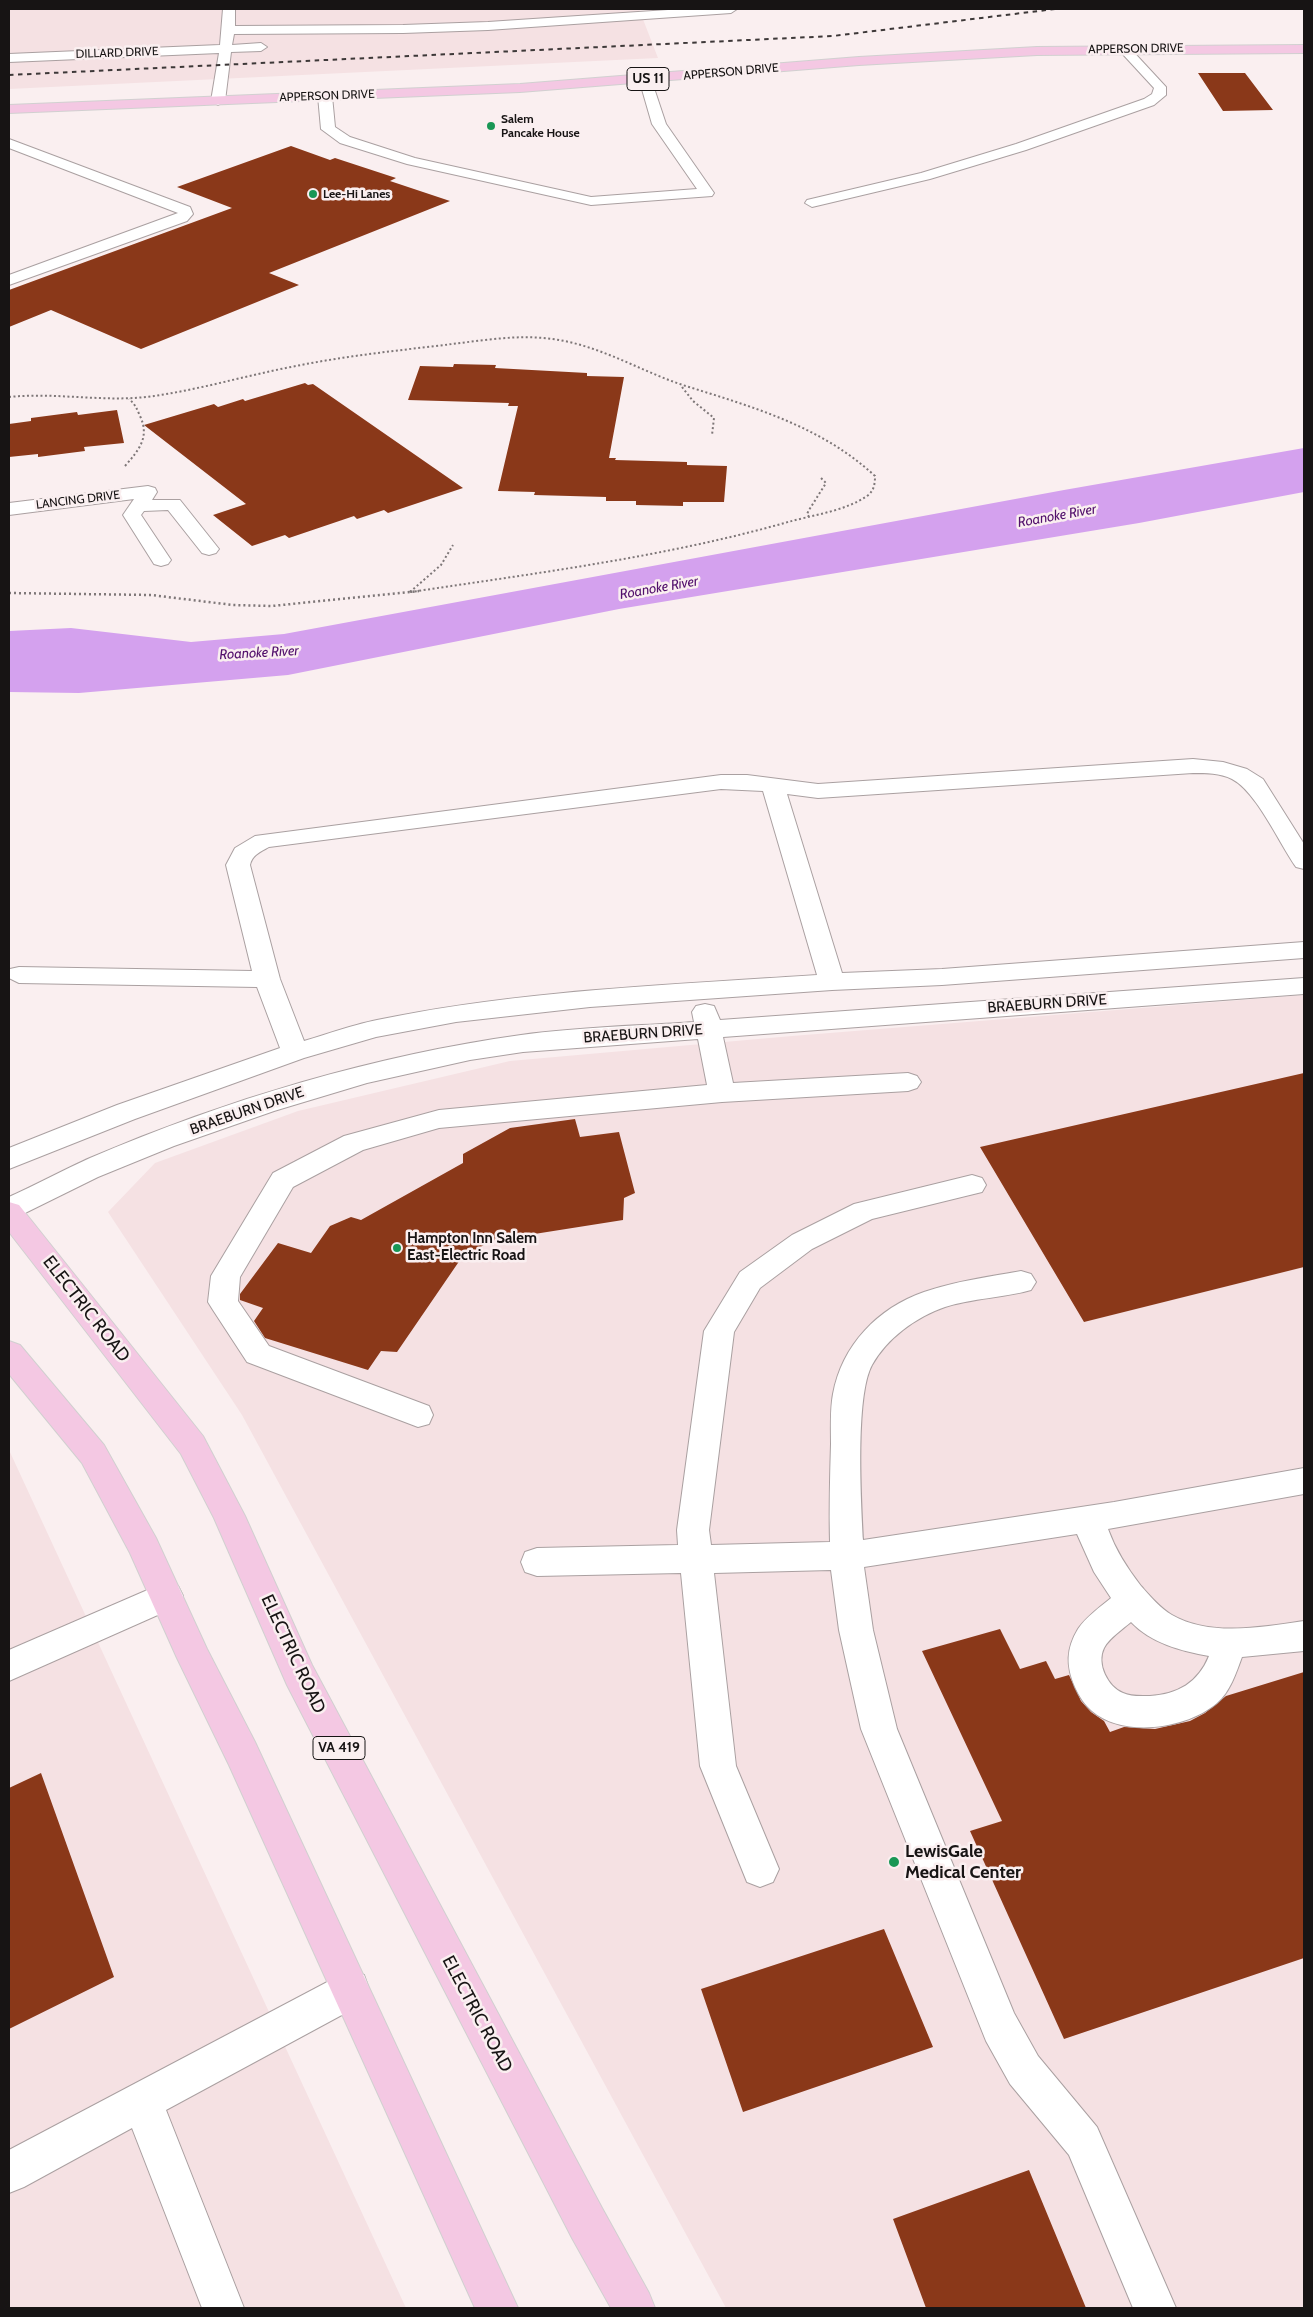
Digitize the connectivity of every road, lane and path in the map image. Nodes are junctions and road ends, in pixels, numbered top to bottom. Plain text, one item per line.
1 (229, 9) edge
2 (731, 9) edge
3 (228, 30) junction
4 (273, 46) dead end
5 (226, 49) junction
6 (1124, 49) junction
7 (1304, 49) edge
8 (9, 58) edge
9 (645, 79) junction
10 (325, 96) junction
11 (218, 101) junction
12 (9, 109) edge
13 (9, 143) edge
14 (812, 203) dead end
15 (9, 280) edge
16 (680, 385) junction
17 (9, 397) edge
18 (128, 398) junction
19 (712, 435) dead end
20 (124, 467) dead end
21 (821, 478) dead end
22 (143, 499) junction
23 (9, 509) edge
24 (809, 517) junction
25 (453, 544) dead end
26 (210, 549) dead end
27 (161, 560) dead end
28 (410, 592) junction
29 (9, 593) edge
30 (773, 786) junction
31 (1304, 862) edge
32 (1304, 950) edge
33 (19, 975) dead end
34 (952, 976) junction
35 (267, 979) junction
36 (832, 982) junction
37 (1304, 986) edge
38 (702, 991) junction
39 (957, 1010) junction
40 (476, 1012) junction
41 (708, 1029) junction
42 (487, 1048) junction
43 (295, 1052) junction
44 (908, 1082) dead end
45 (722, 1093) junction
46 (9, 1159) edge
47 (972, 1185) dead end
48 (9, 1211) edge
49 (1021, 1282) dead end
50 (9, 1353) edge
51 (418, 1415) dead end
52 (1304, 1481) edge
53 (1088, 1519) junction
54 (847, 1556) junction
55 (696, 1560) junction
56 (537, 1562) dead end
57 (166, 1596) junction
58 (1133, 1600) junction
59 (1304, 1636) edge
60 (1231, 1642) junction
61 (9, 1666) edge
62 (760, 1869) dead end
63 (350, 1989) junction
64 (142, 2100) junction
65 (9, 2172) edge
66 (222, 2308) edge
67 (497, 2308) edge
68 (634, 2308) edge
69 (1155, 2308) edge

1 - 3 street
2 - 3 street
3 - 5 street
4 - 5 street, DILLARD DRIVE
5 - 8 street, DILLARD DRIVE
5 - 11 street
6 - 7 main road, APPERSON DRIVE / US 11
6 - 9 main road, APPERSON DRIVE / US 11
6 - 14 street
9 - 10 main road, APPERSON DRIVE / US 11
9 - 10 street
10 - 11 main road, APPERSON DRIVE / US 11
11 - 12 main road, APPERSON DRIVE / US 11
13 - 15 street
16 - 18 path
16 - 19 path
16 - 24 path
17 - 18 path
18 - 20 path
21 - 24 path
22 - 23 street, LANCING DRIVE
22 - 26 street, LANCING DRIVE
22 - 27 street
24 - 28 path
25 - 28 path
28 - 29 path
30 - 31 street
30 - 35 street
30 - 36 street
32 - 34 street
33 - 35 street
34 - 36 street
34 - 39 street
35 - 43 street
36 - 38 street
37 - 39 street, BRAEBURN DRIVE
38 - 40 street
38 - 41 street
39 - 41 street, BRAEBURN DRIVE
40 - 42 street
40 - 43 street
41 - 42 street, BRAEBURN DRIVE
41 - 45 street
42 - 48 street, BRAEBURN DRIVE
43 - 46 street
44 - 45 street
45 - 51 street
47 - 55 street
48 - 68 main road, ELECTRIC ROAD / VA 419
49 - 54 street
50 - 57 main road
52 - 53 street
53 - 54 street
53 - 58 street
54 - 55 street
54 - 69 street
55 - 56 street
55 - 62 street
57 - 61 street
57 - 63 main road
58 - 60 street
58 - 60 street
59 - 60 street
63 - 64 street
63 - 67 main road
64 - 65 street
64 - 66 street

